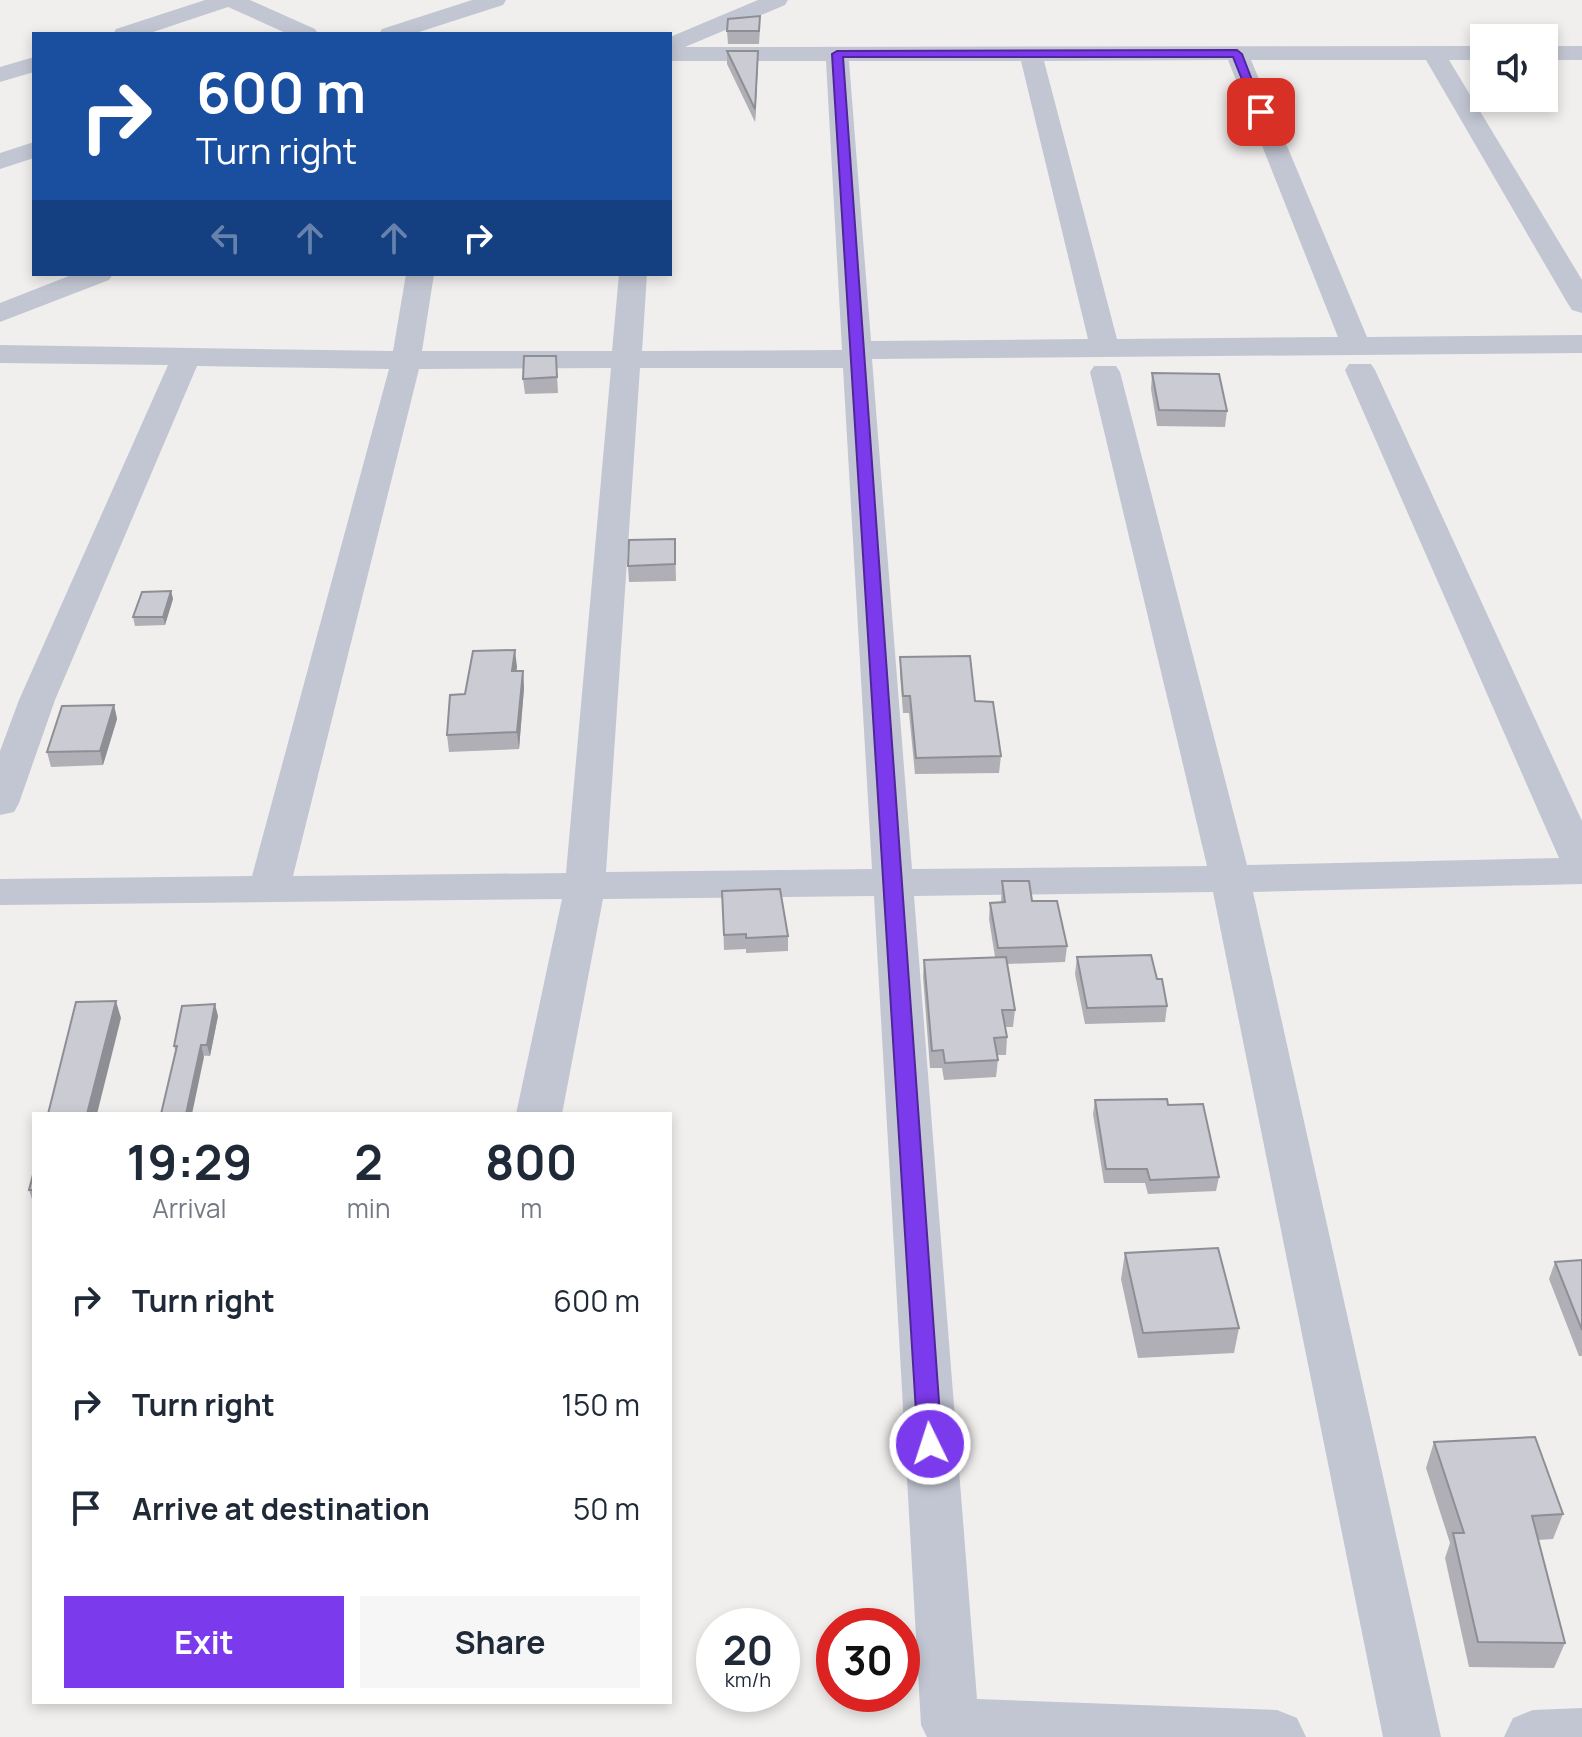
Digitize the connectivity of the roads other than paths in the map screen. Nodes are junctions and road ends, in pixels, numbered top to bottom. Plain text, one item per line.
1 (229, 0) edge
2 (495, 0) edge
3 (777, 0) edge
4 (196, 4) edge
5 (129, 32) edge
6 (302, 32) edge
7 (396, 32) edge
8 (672, 44) edge
9 (1470, 53) edge
10 (1558, 53) edge
11 (1582, 53) edge
12 (672, 54) edge
13 (837, 54) junction
14 (1031, 54) junction
15 (1237, 54) junction
16 (1434, 54) junction
17 (32, 65) edge
18 (0, 75) edge
19 (32, 151) edge
20 (0, 161) edge
21 (94, 276) edge
22 (420, 276) edge
23 (633, 276) edge
24 (1582, 304) edge
25 (0, 313) edge
26 (1582, 344) edge
27 (0, 354) edge
28 (186, 357) junction
29 (1358, 357) junction
30 (626, 358) junction
31 (406, 360) junction
32 (1105, 360) junction
33 (858, 361) junction
34 (1582, 369) edge
35 (0, 803) edge
36 (1582, 868) edge
37 (1230, 879) junction
38 (890, 882) junction
39 (585, 886) junction
40 (269, 889) junction
41 (0, 892) edge
42 (539, 1112) edge
43 (1582, 1735) edge
44 (1277, 1737) edge
45 (1412, 1737) edge
46 (1533, 1737) edge

1 - 4 street
1 - 6 street
2 - 7 street
3 - 8 street
4 - 5 street
9 - 16 street
10 - 11 street
12 - 13 street
13 - 14 street
13 - 33 street
14 - 15 street
14 - 32 street
15 - 16 street
15 - 29 street
16 - 24 street
17 - 18 street
19 - 20 street
21 - 25 street
22 - 31 street
23 - 30 street
26 - 29 street
27 - 28 street
28 - 31 street
28 - 35 street
29 - 32 street
29 - 34 street
29 - 36 street
30 - 31 street
30 - 33 street
30 - 39 street
31 - 40 street
32 - 33 street
32 - 37 street
33 - 38 street
36 - 37 street
37 - 38 street
37 - 45 street
38 - 39 street
38 - 44 street
39 - 40 street
39 - 42 street
40 - 41 street
43 - 46 street

